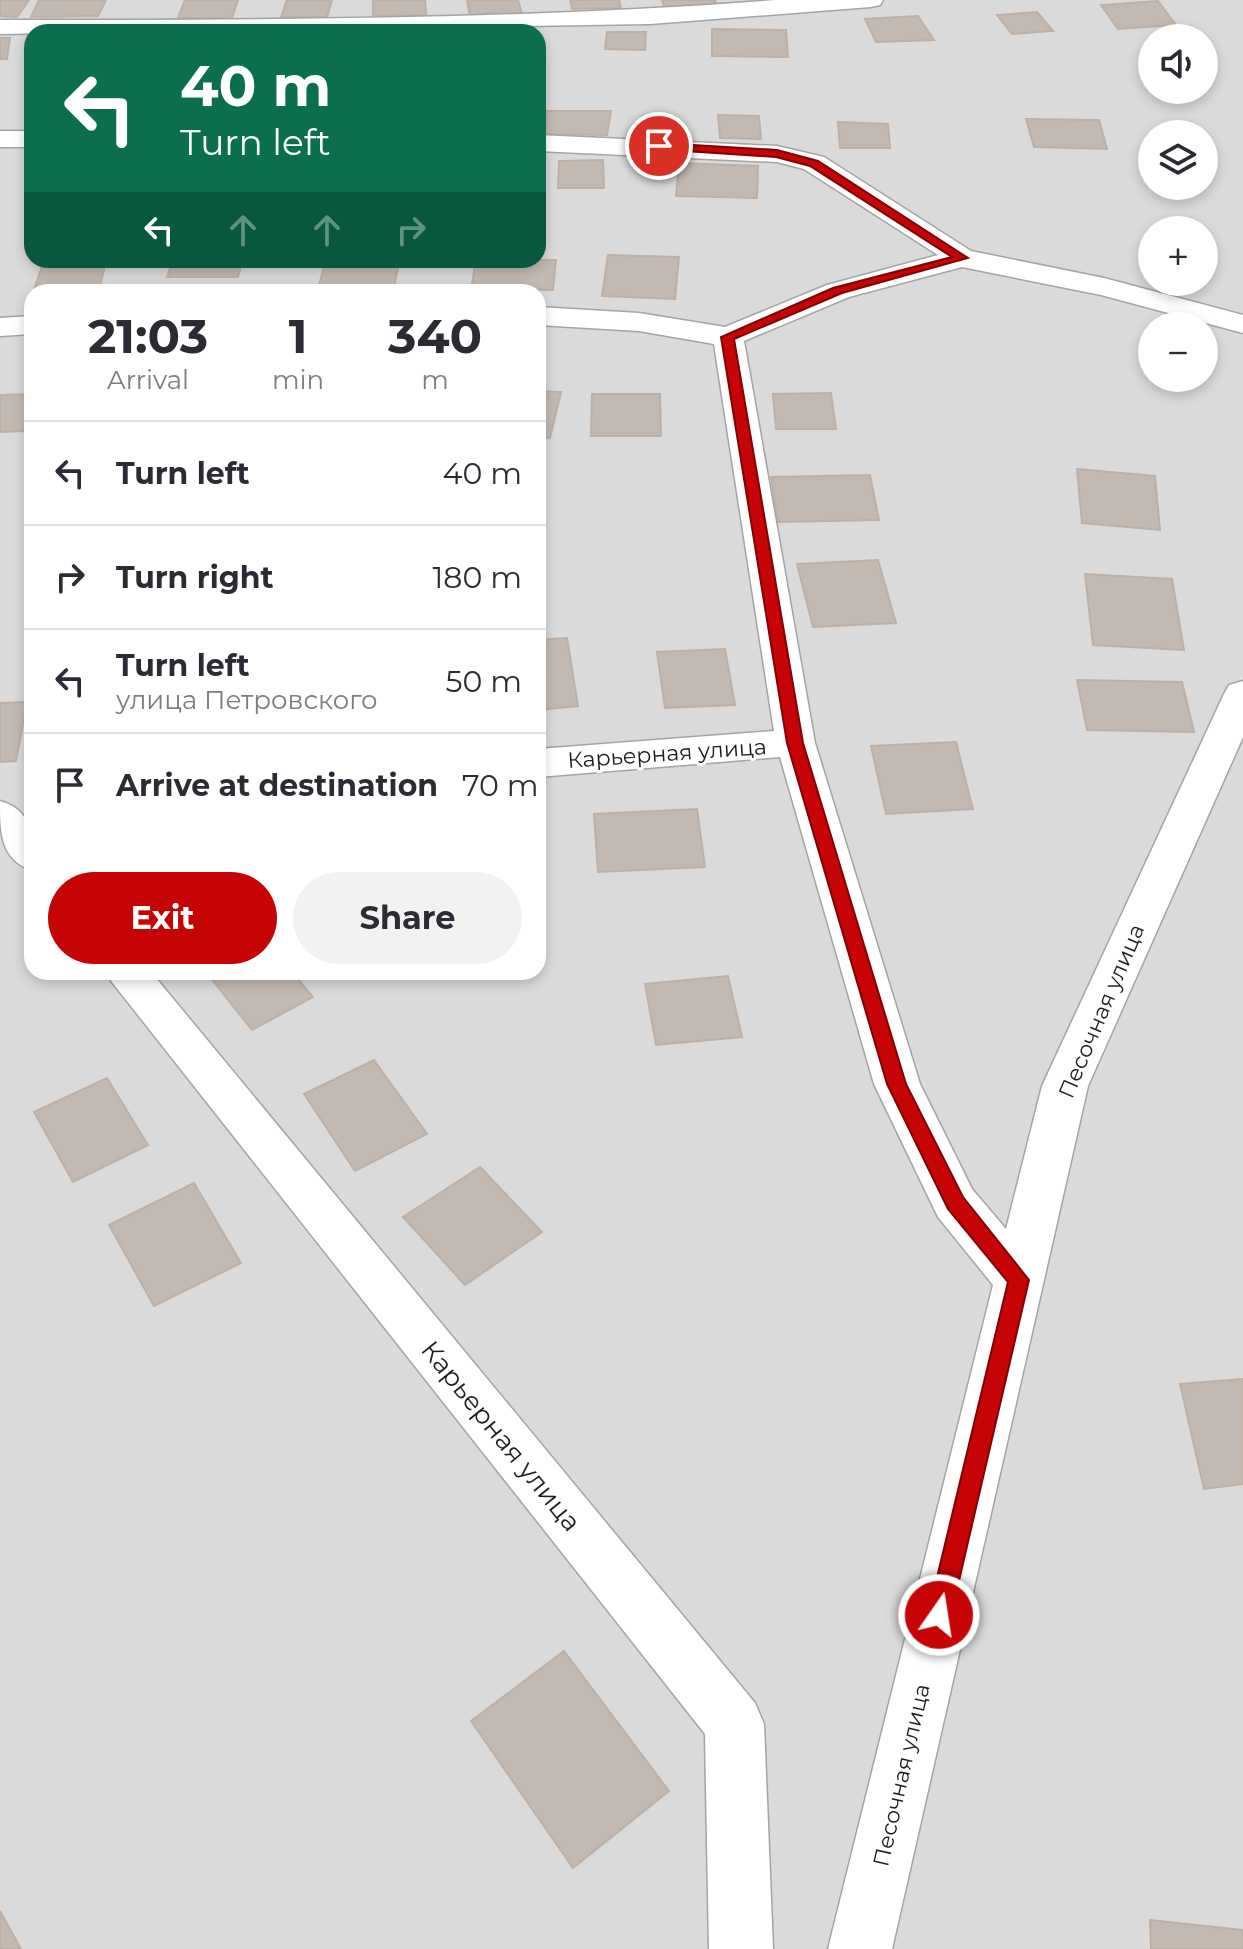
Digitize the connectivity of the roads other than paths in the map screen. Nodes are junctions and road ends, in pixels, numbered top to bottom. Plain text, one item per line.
1 (871, 0) edge
2 (337, 24) edge
3 (0, 27) edge
4 (24, 27) edge
5 (0, 139) edge
6 (24, 139) edge
7 (546, 143) edge
8 (962, 258) junction
9 (546, 316) edge
10 (1243, 324) edge
11 (24, 326) edge
12 (0, 327) edge
13 (728, 337) junction
14 (1243, 694) edge
15 (795, 743) junction
16 (546, 762) edge
17 (24, 804) edge
18 (0, 805) edge
19 (0, 815) edge
20 (24, 845) edge
21 (132, 980) edge
22 (1019, 1280) junction
23 (741, 1949) edge
24 (860, 1949) edge

1 - 2 street
3 - 4 street
5 - 6 street
7 - 8 street
8 - 10 street
8 - 13 street
9 - 13 street
11 - 12 street
13 - 15 street
14 - 22 street, Песочная улица
15 - 16 street, Карьерная улица
15 - 22 street
17 - 18 street
19 - 20 street
21 - 23 street, Карьерная улица
22 - 24 street, Песочная улица

